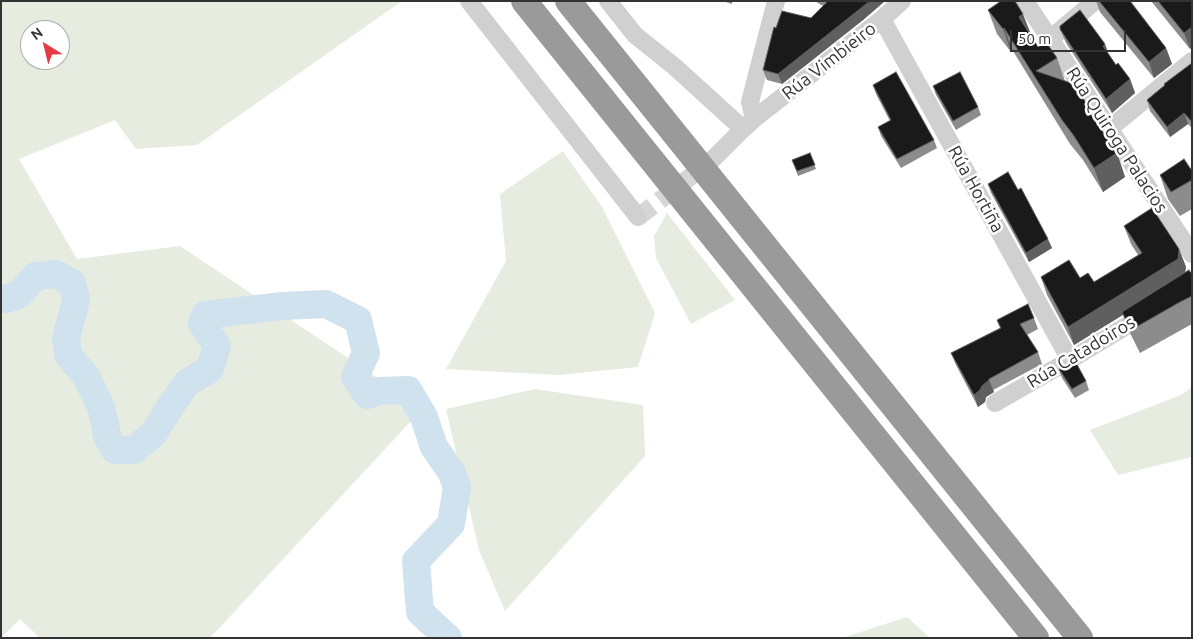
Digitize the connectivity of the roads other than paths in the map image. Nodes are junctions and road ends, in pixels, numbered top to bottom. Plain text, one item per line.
1 (469, 1) edge
2 (524, 1) edge
3 (568, 1) edge
4 (608, 1) edge
5 (776, 1) edge
6 (902, 1) edge
7 (1025, 1) edge
8 (1095, 1) edge
9 (882, 19) junction
10 (1050, 39) junction
11 (1192, 61) edge
12 (748, 124) junction
13 (1109, 129) junction
14 (714, 159) tunnel mouth
15 (638, 217) dead end
16 (1192, 254) edge
17 (1159, 305) edge
18 (1070, 360) junction
19 (995, 403) dead end
20 (1036, 638) edge
21 (1080, 638) edge

1 - 15 street
2 - 20 highway
3 - 21 highway
4 - 12 street
5 - 12 street
6 - 9 street, Rúa Vimbieiro
7 - 10 street, Rúa Quiroga Palacios
8 - 10 street
9 - 12 street, Rúa Vimbieiro
9 - 18 street, Rúa Hortiña
10 - 13 street, Rúa Quiroga Palacios
11 - 13 street
12 - 14 street, Rúa Vimbieiro
13 - 16 street, Rúa Quiroga Palacios
17 - 18 street, Rúa Catadoiros
18 - 19 street, Rúa Catadoiros

